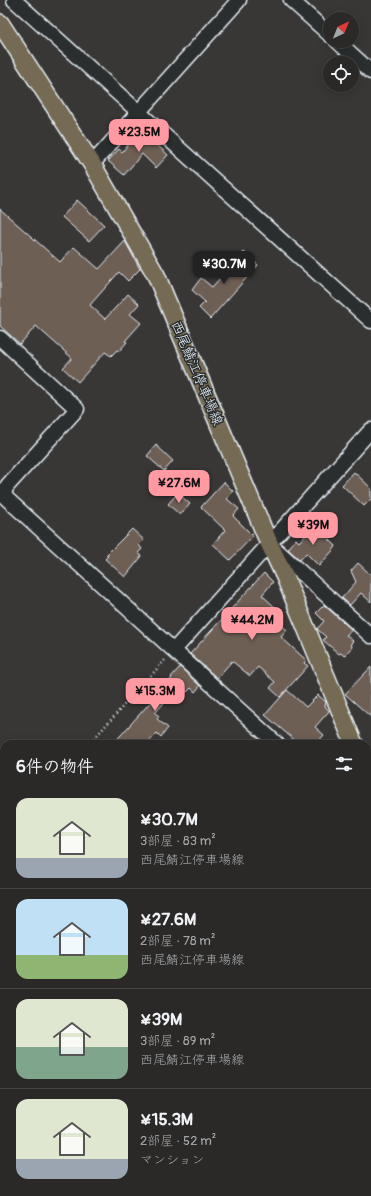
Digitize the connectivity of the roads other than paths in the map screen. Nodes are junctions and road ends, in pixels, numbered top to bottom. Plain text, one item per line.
1 (14, 0) edge
2 (238, 0) edge
3 (291, 0) edge
4 (0, 23) edge
5 (323, 29) edge
6 (345, 48) edge
7 (371, 72) edge
8 (138, 111) junction
9 (92, 164) junction
10 (371, 321) edge
11 (0, 338) edge
12 (371, 430) edge
13 (269, 543) junction
14 (371, 636) edge
15 (174, 650) junction
16 (274, 740) edge
17 (352, 740) edge

1 - 8 street
2 - 8 street
3 - 5 street
4 - 9 main road, 西尾鯖江停車場線
6 - 7 street
8 - 9 street
8 - 10 street
9 - 13 main road, 西尾鯖江停車場線
11 - 15 street
12 - 13 street
13 - 14 street
13 - 15 street
13 - 17 main road, 西尾鯖江停車場線
15 - 16 street

